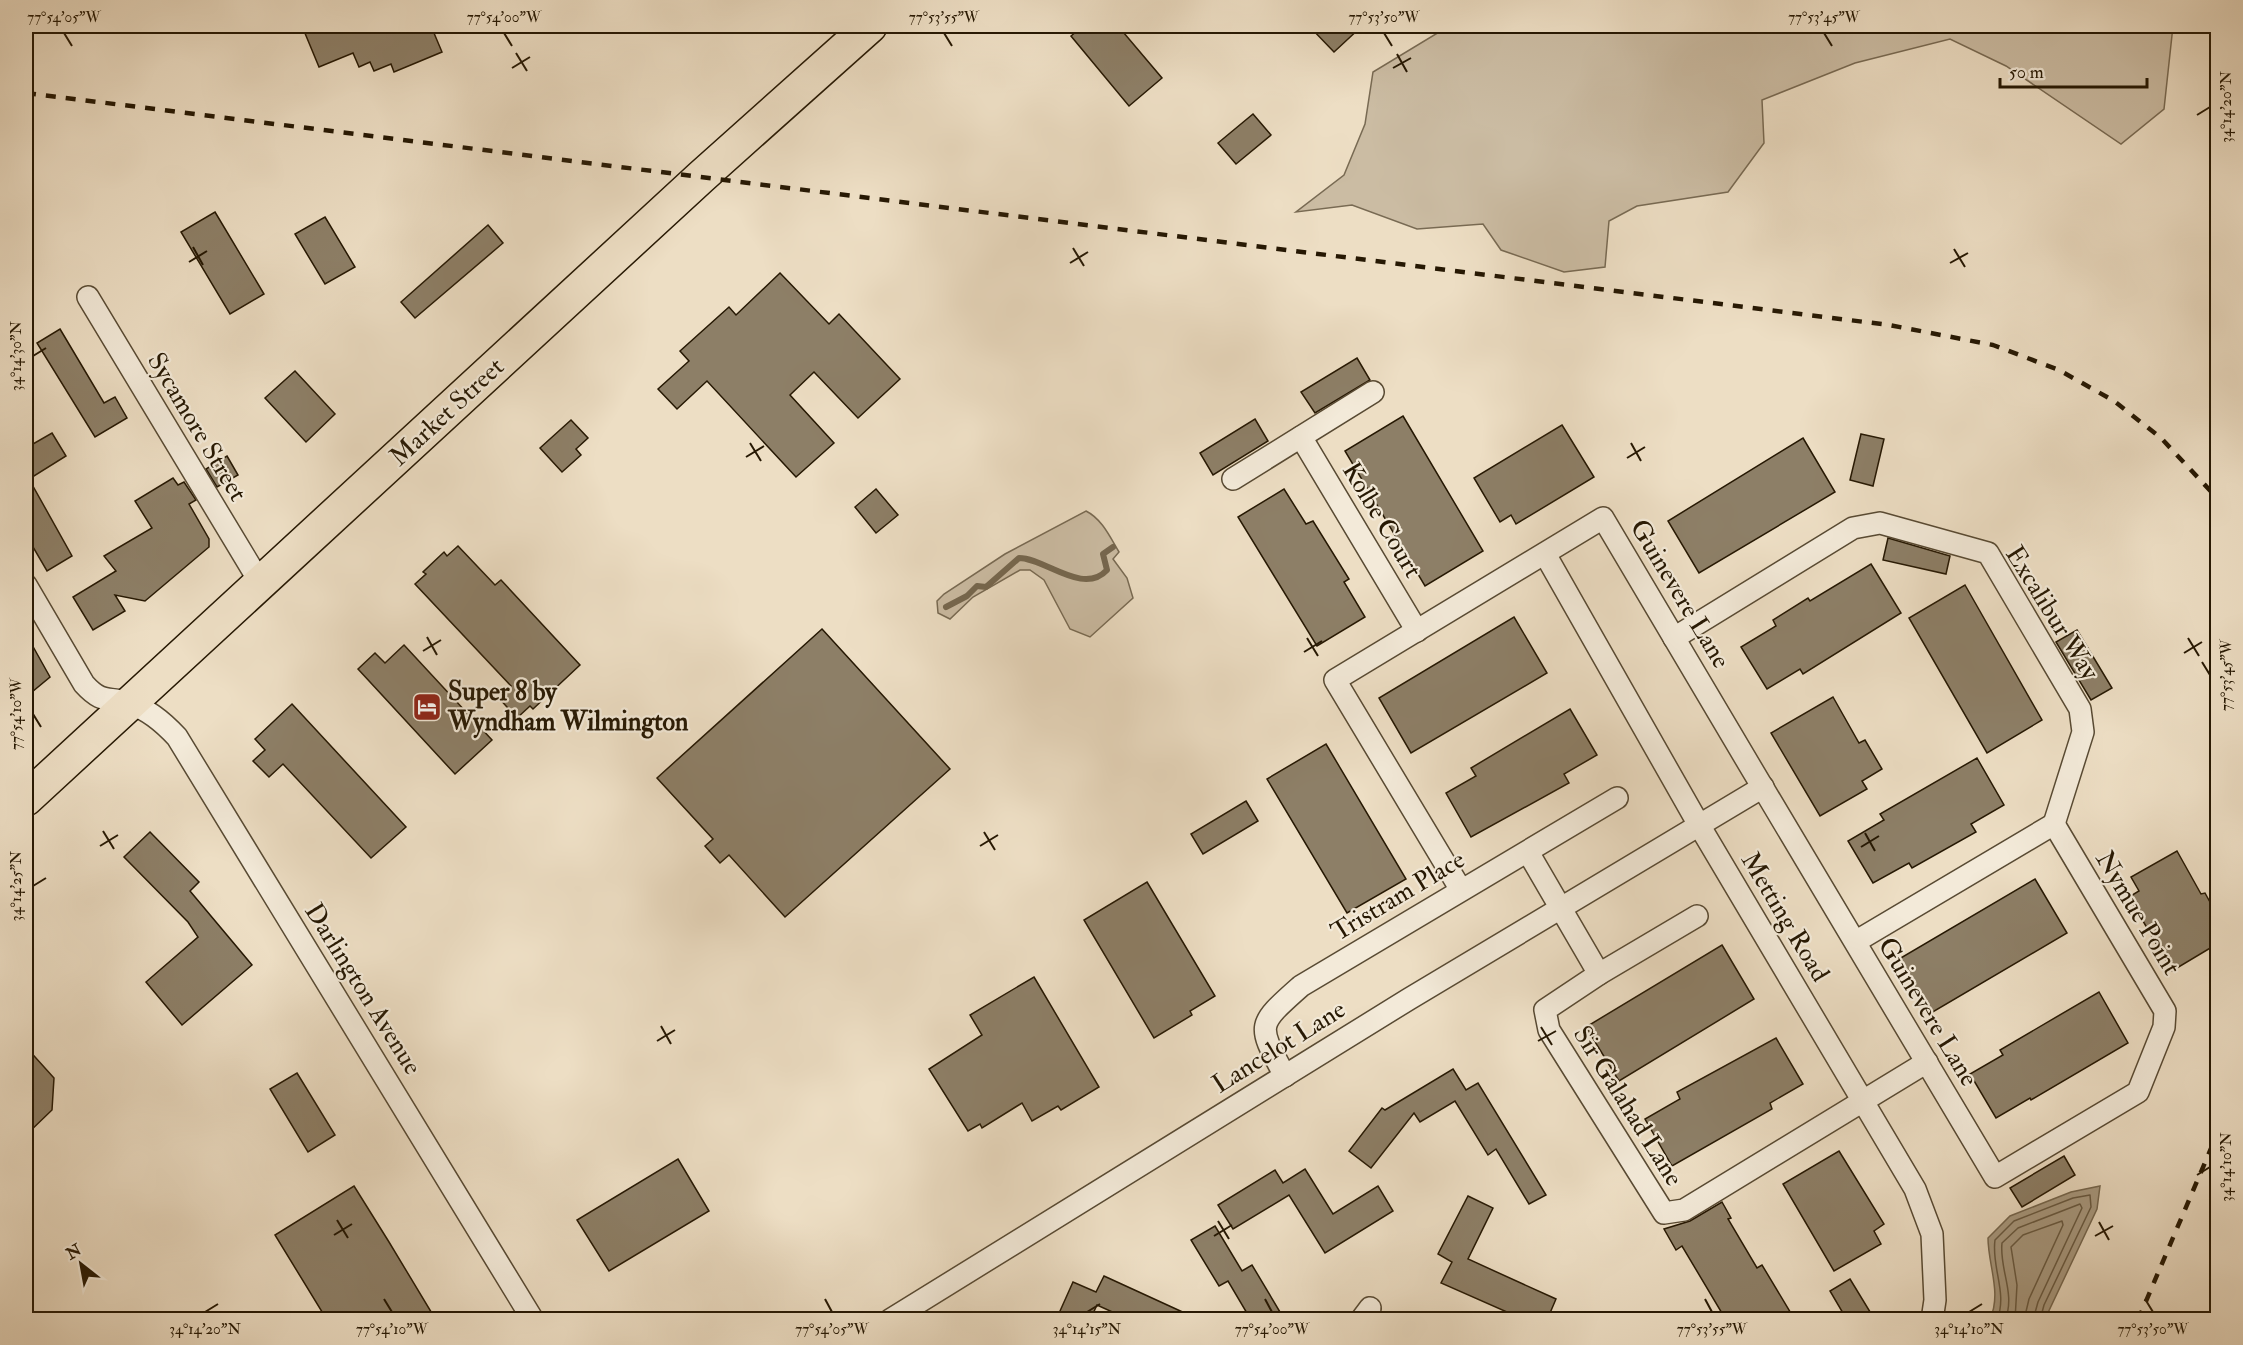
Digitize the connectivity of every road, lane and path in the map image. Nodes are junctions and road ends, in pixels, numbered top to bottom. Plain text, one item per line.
1 (870, 26) edge
2 (88, 297) dead end
3 (1372, 392) dead end
4 (1301, 437) junction
5 (1233, 478) dead end
6 (1545, 554) junction
7 (261, 584) junction
8 (26, 585) edge
9 (1417, 631) junction
10 (1674, 638) junction
11 (130, 703) junction
12 (1763, 788) junction
13 (1617, 798) dead end
14 (26, 799) edge
15 (2054, 824) junction
16 (1699, 825) junction
17 (1528, 852) junction
18 (1461, 890) junction
19 (1561, 909) junction
20 (1697, 916) dead end
21 (1855, 942) junction
22 (1599, 974) junction
23 (1927, 1062) junction
24 (1285, 1076) junction
25 (1863, 1100) junction
26 (1995, 1177) joint
27 (533, 1320) edge
28 (890, 1320) edge
29 (1932, 1320) edge

1 - 7 main road, Market Street
2 - 7 street, Sycamore Street
3 - 4 street
4 - 5 street
4 - 9 street, Kolbe Court
6 - 9 street, Guinevere Lane
6 - 10 street, Guinevere Lane
6 - 16 street, Metting Road
7 - 11 main road, Market Street
8 - 11 street
9 - 18 street, Guinevere Lane
10 - 12 street, Guinevere Lane
10 - 15 street, Excalibur Way
11 - 14 main road, Market Street
11 - 27 street, Darlington Avenue
12 - 16 street, Lancelot Lane
12 - 21 street, Guinevere Lane
13 - 17 street, Tristram Place
15 - 21 street
15 - 26 street, Nymue Point
16 - 19 street, Lancelot Lane
16 - 25 street, Metting Road
17 - 18 street, Tristram Place
17 - 19 street
18 - 24 street, Tristram Place
19 - 22 street
19 - 24 street, Lancelot Lane
20 - 22 street, Sir Galahad Lane
21 - 23 street, Guinevere Lane
22 - 25 street, Sir Galahad Lane
23 - 25 street, Sir Galahad Lane
23 - 26 street, Guinevere Lane
24 - 28 street, Lancelot Lane
25 - 29 street, Metting Road

